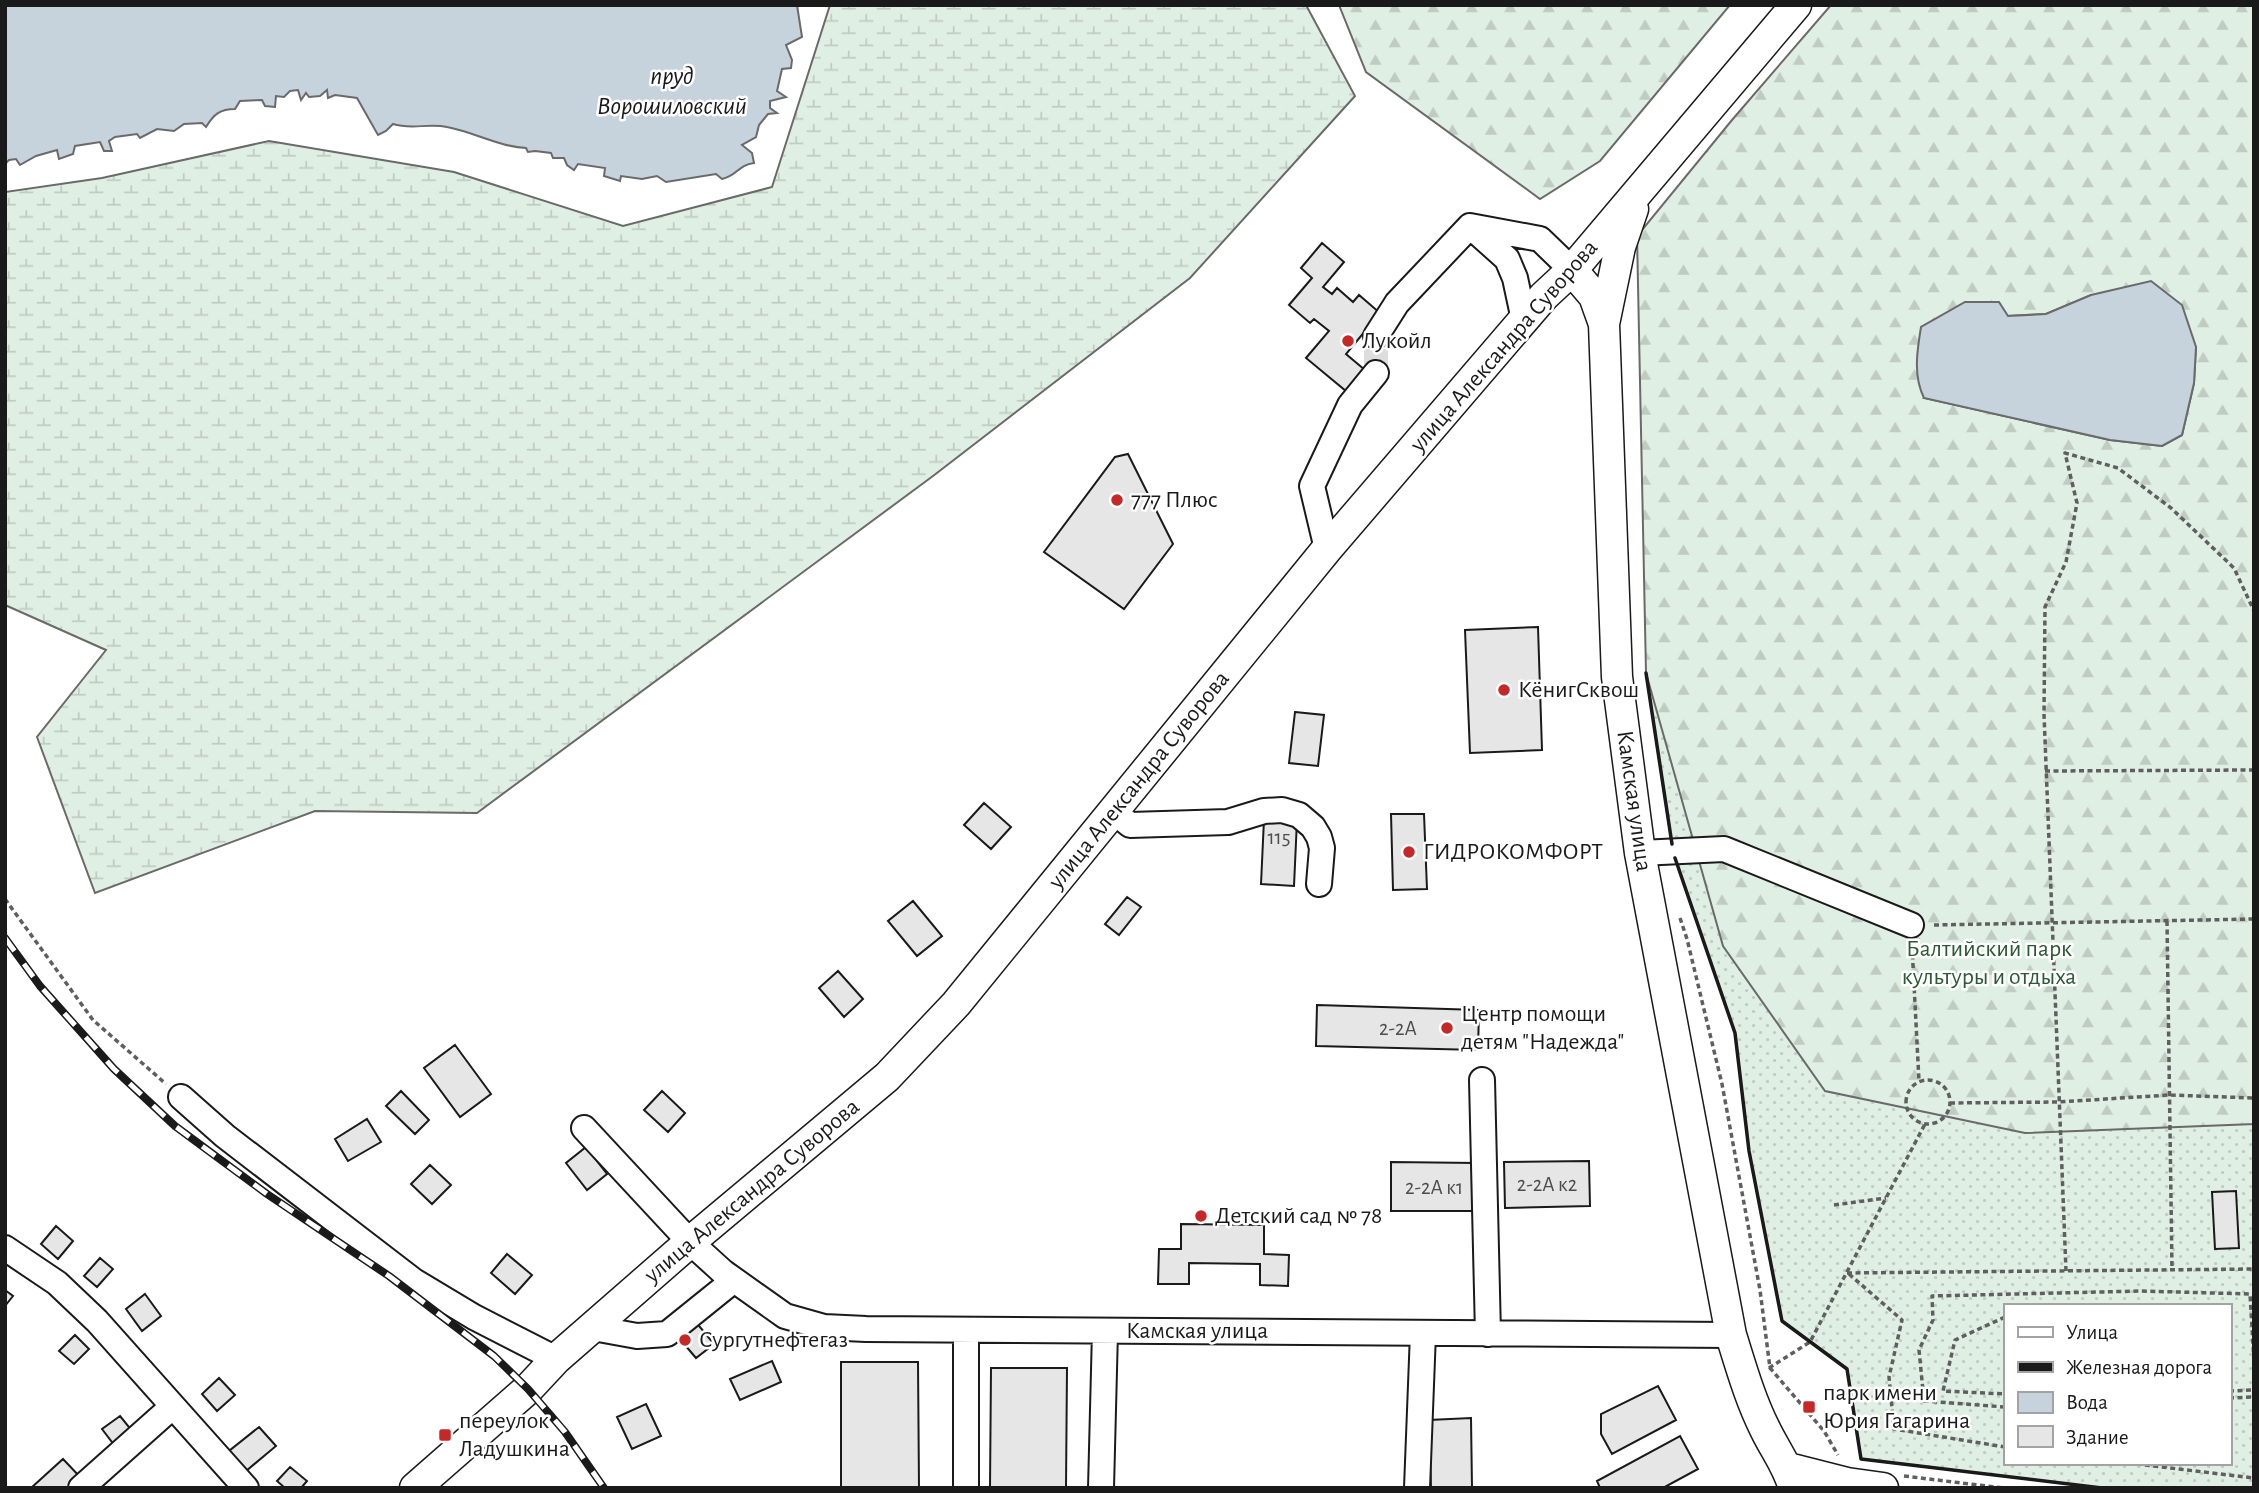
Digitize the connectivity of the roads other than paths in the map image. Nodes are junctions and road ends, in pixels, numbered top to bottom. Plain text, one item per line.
1 (1796, 5) edge
2 (1638, 193) junction
3 (1470, 226) junction
4 (1572, 270) junction
5 (1524, 320) junction
6 (1604, 324) junction
7 (1376, 336) tunnel mouth
8 (1376, 373) tunnel mouth
9 (1327, 549) junction
10 (1114, 812) junction
11 (1640, 853) junction
12 (1318, 884) dead end
13 (1911, 925) road end
14 (1482, 1080) dead end
15 (181, 1097) road end
16 (584, 1128) dead end
17 (690, 1242) junction
18 (5, 1248) edge
19 (734, 1280) junction
20 (593, 1328) junction
21 (966, 1330) junction
22 (1105, 1331) junction
23 (1423, 1333) junction
24 (1488, 1334) junction
25 (1731, 1335) junction
26 (556, 1359) junction
27 (172, 1407) junction
28 (1791, 1478) edge
29 (1892, 1482) edge
30 (81, 1488) edge
31 (246, 1488) edge
32 (415, 1488) edge
33 (966, 1488) edge
34 (1101, 1488) edge
35 (1417, 1488) edge

1 - 2 main road, улица Александра Суворова
2 - 4 main road, улица Александра Суворова
2 - 6 main road
3 - 4 street
3 - 5 street
3 - 7 street
4 - 5 main road, улица Александра Суворова
4 - 6 main road, Камская улица
5 - 9 main road, улица Александра Суворова
6 - 11 main road, Камская улица
8 - 9 street
9 - 10 main road, улица Александра Суворова
10 - 12 street
10 - 17 main road, улица Александра Суворова
11 - 13 street
11 - 25 main road, Камская улица
14 - 24 street
15 - 26 street
16 - 17 street, Камская улица
17 - 19 street, Камская улица
17 - 20 main road, улица Александра Суворова
18 - 27 street
19 - 20 street
19 - 21 street, Камская улица
20 - 26 main road, улица Александра Суворова
21 - 22 street, Камская улица
21 - 33 street
22 - 23 street, Камская улица
22 - 34 street
23 - 24 street, Камская улица
23 - 35 street
24 - 25 street, Камская улица
25 - 28 main road, Камская улица
26 - 32 main road, улица Александра Суворова
27 - 30 street
27 - 31 street
28 - 29 main road

